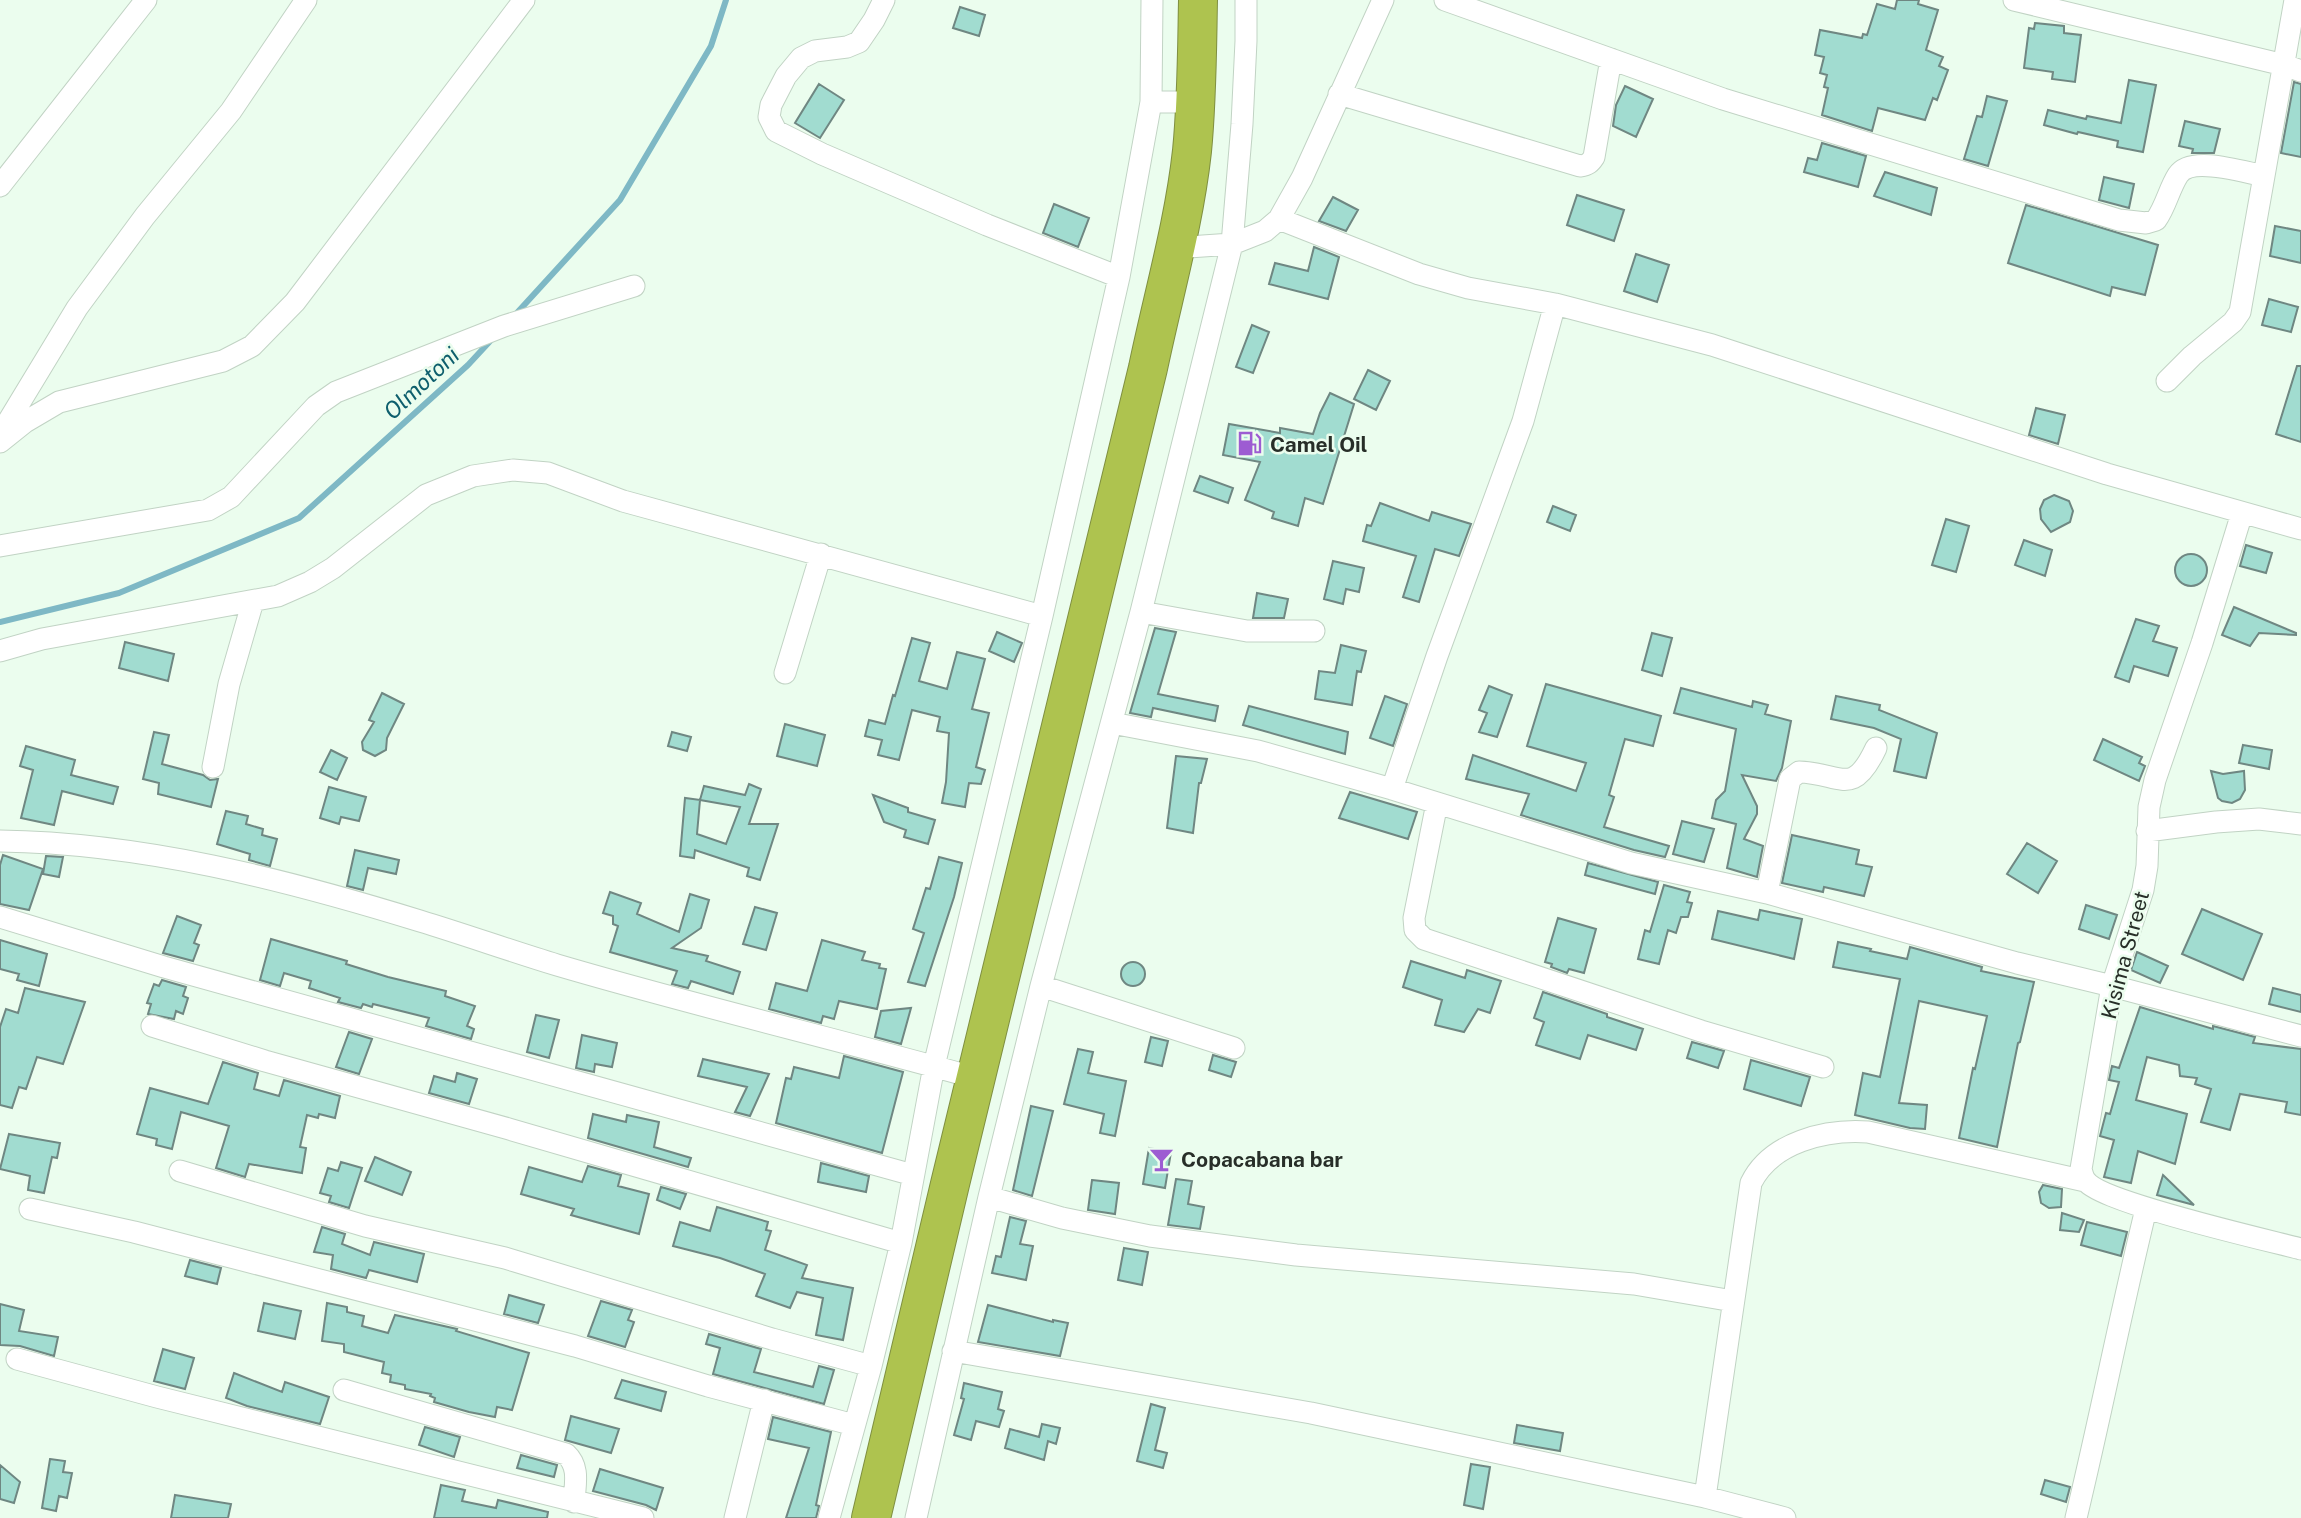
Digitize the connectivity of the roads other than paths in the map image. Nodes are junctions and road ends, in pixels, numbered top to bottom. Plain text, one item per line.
1 (146, 0) edge
2 (306, 0) edge
3 (524, 0) edge
4 (884, 0) edge
5 (1152, 0) edge
6 (1198, 0) edge
7 (1246, 0) edge
8 (1383, 0) edge
9 (1444, 0) edge
10 (2014, 0) edge
11 (2295, 0) edge
12 (1611, 59) junction
13 (2293, 68) edge
14 (1339, 94) junction
15 (1151, 102) junction
16 (1196, 102) junction
17 (2264, 176) junction
18 (0, 186) edge
19 (1279, 219) junction
20 (1231, 244) junction
21 (1174, 248) junction
22 (1119, 277) junction
23 (634, 286) dead end
24 (1555, 304) junction
25 (2167, 381) dead end
26 (0, 435) edge
27 (0, 443) edge
28 (2242, 513) junction
29 (2301, 529) edge
30 (0, 546) edge
31 (821, 554) junction
32 (253, 601) junction
33 (1141, 612) junction
34 (1042, 616) junction
35 (1314, 631) dead end
36 (0, 651) edge
37 (785, 673) dead end
38 (1112, 723) junction
39 (1876, 748) dead end
40 (213, 767) dead end
41 (1392, 789) junction
42 (1437, 803) junction
43 (2301, 824) edge
44 (991, 831) junction
45 (2147, 831) junction
46 (1033, 840) junction
47 (0, 841) edge
48 (1767, 893) junction
49 (0, 917) edge
50 (1041, 986) junction
51 (2112, 986) junction
52 (152, 1026) dead end
53 (2301, 1036) edge
54 (1234, 1048) dead end
55 (934, 1066) junction
56 (1823, 1067) dead end
57 (976, 1078) junction
58 (180, 1171) dead end
59 (913, 1175) junction
60 (2085, 1181) junction
61 (989, 1197) junction
62 (30, 1209) dead end
63 (2146, 1209) junction
64 (901, 1243) junction
65 (2301, 1250) edge
66 (1733, 1301) junction
67 (953, 1351) junction
68 (18, 1359) dead end
69 (871, 1366) junction
70 (344, 1390) dead end
71 (764, 1400) junction
72 (854, 1425) junction
73 (1704, 1497) junction
74 (574, 1502) junction
75 (643, 1518) edge
76 (735, 1518) edge
77 (829, 1518) edge
78 (872, 1518) edge
79 (916, 1518) edge
80 (1785, 1518) edge
81 (2076, 1518) edge

1 - 18 street
2 - 26 street
3 - 27 street
4 - 22 street
5 - 15 street
6 - 16 highway
7 - 20 street
8 - 14 street
9 - 12 street
10 - 13 street
11 - 13 street
12 - 14 street
12 - 17 street
13 - 17 street
14 - 19 street
15 - 16 street
15 - 22 street
16 - 21 highway
17 - 25 street
19 - 20 street
19 - 24 street
20 - 21 street
20 - 33 street
21 - 46 highway
22 - 34 street
23 - 30 street
24 - 28 street
24 - 41 street
28 - 29 street
28 - 45 street, Kisima Street
31 - 32 street
31 - 34 street
31 - 37 street
32 - 36 street
32 - 40 street
33 - 35 street
33 - 38 street
34 - 44 street
38 - 41 street
38 - 50 street
39 - 48 street
41 - 42 street
42 - 48 street
42 - 56 street
43 - 45 street
44 - 46 street
44 - 55 street
45 - 51 street, Kisima Street
46 - 57 highway
47 - 55 street
48 - 51 street
49 - 59 street
50 - 54 street
50 - 61 street
51 - 53 street
51 - 60 street, Kisima Street
52 - 64 street
55 - 57 street
55 - 59 street
57 - 78 highway
58 - 69 street
59 - 64 street
60 - 63 street
60 - 66 street
61 - 66 street
61 - 67 street
62 - 71 street
63 - 65 street
63 - 81 street
64 - 69 street
66 - 73 street
67 - 73 street
67 - 79 street
68 - 74 street
69 - 72 street
70 - 74 street
71 - 72 street
71 - 76 street
72 - 77 street
73 - 80 street
74 - 75 street

